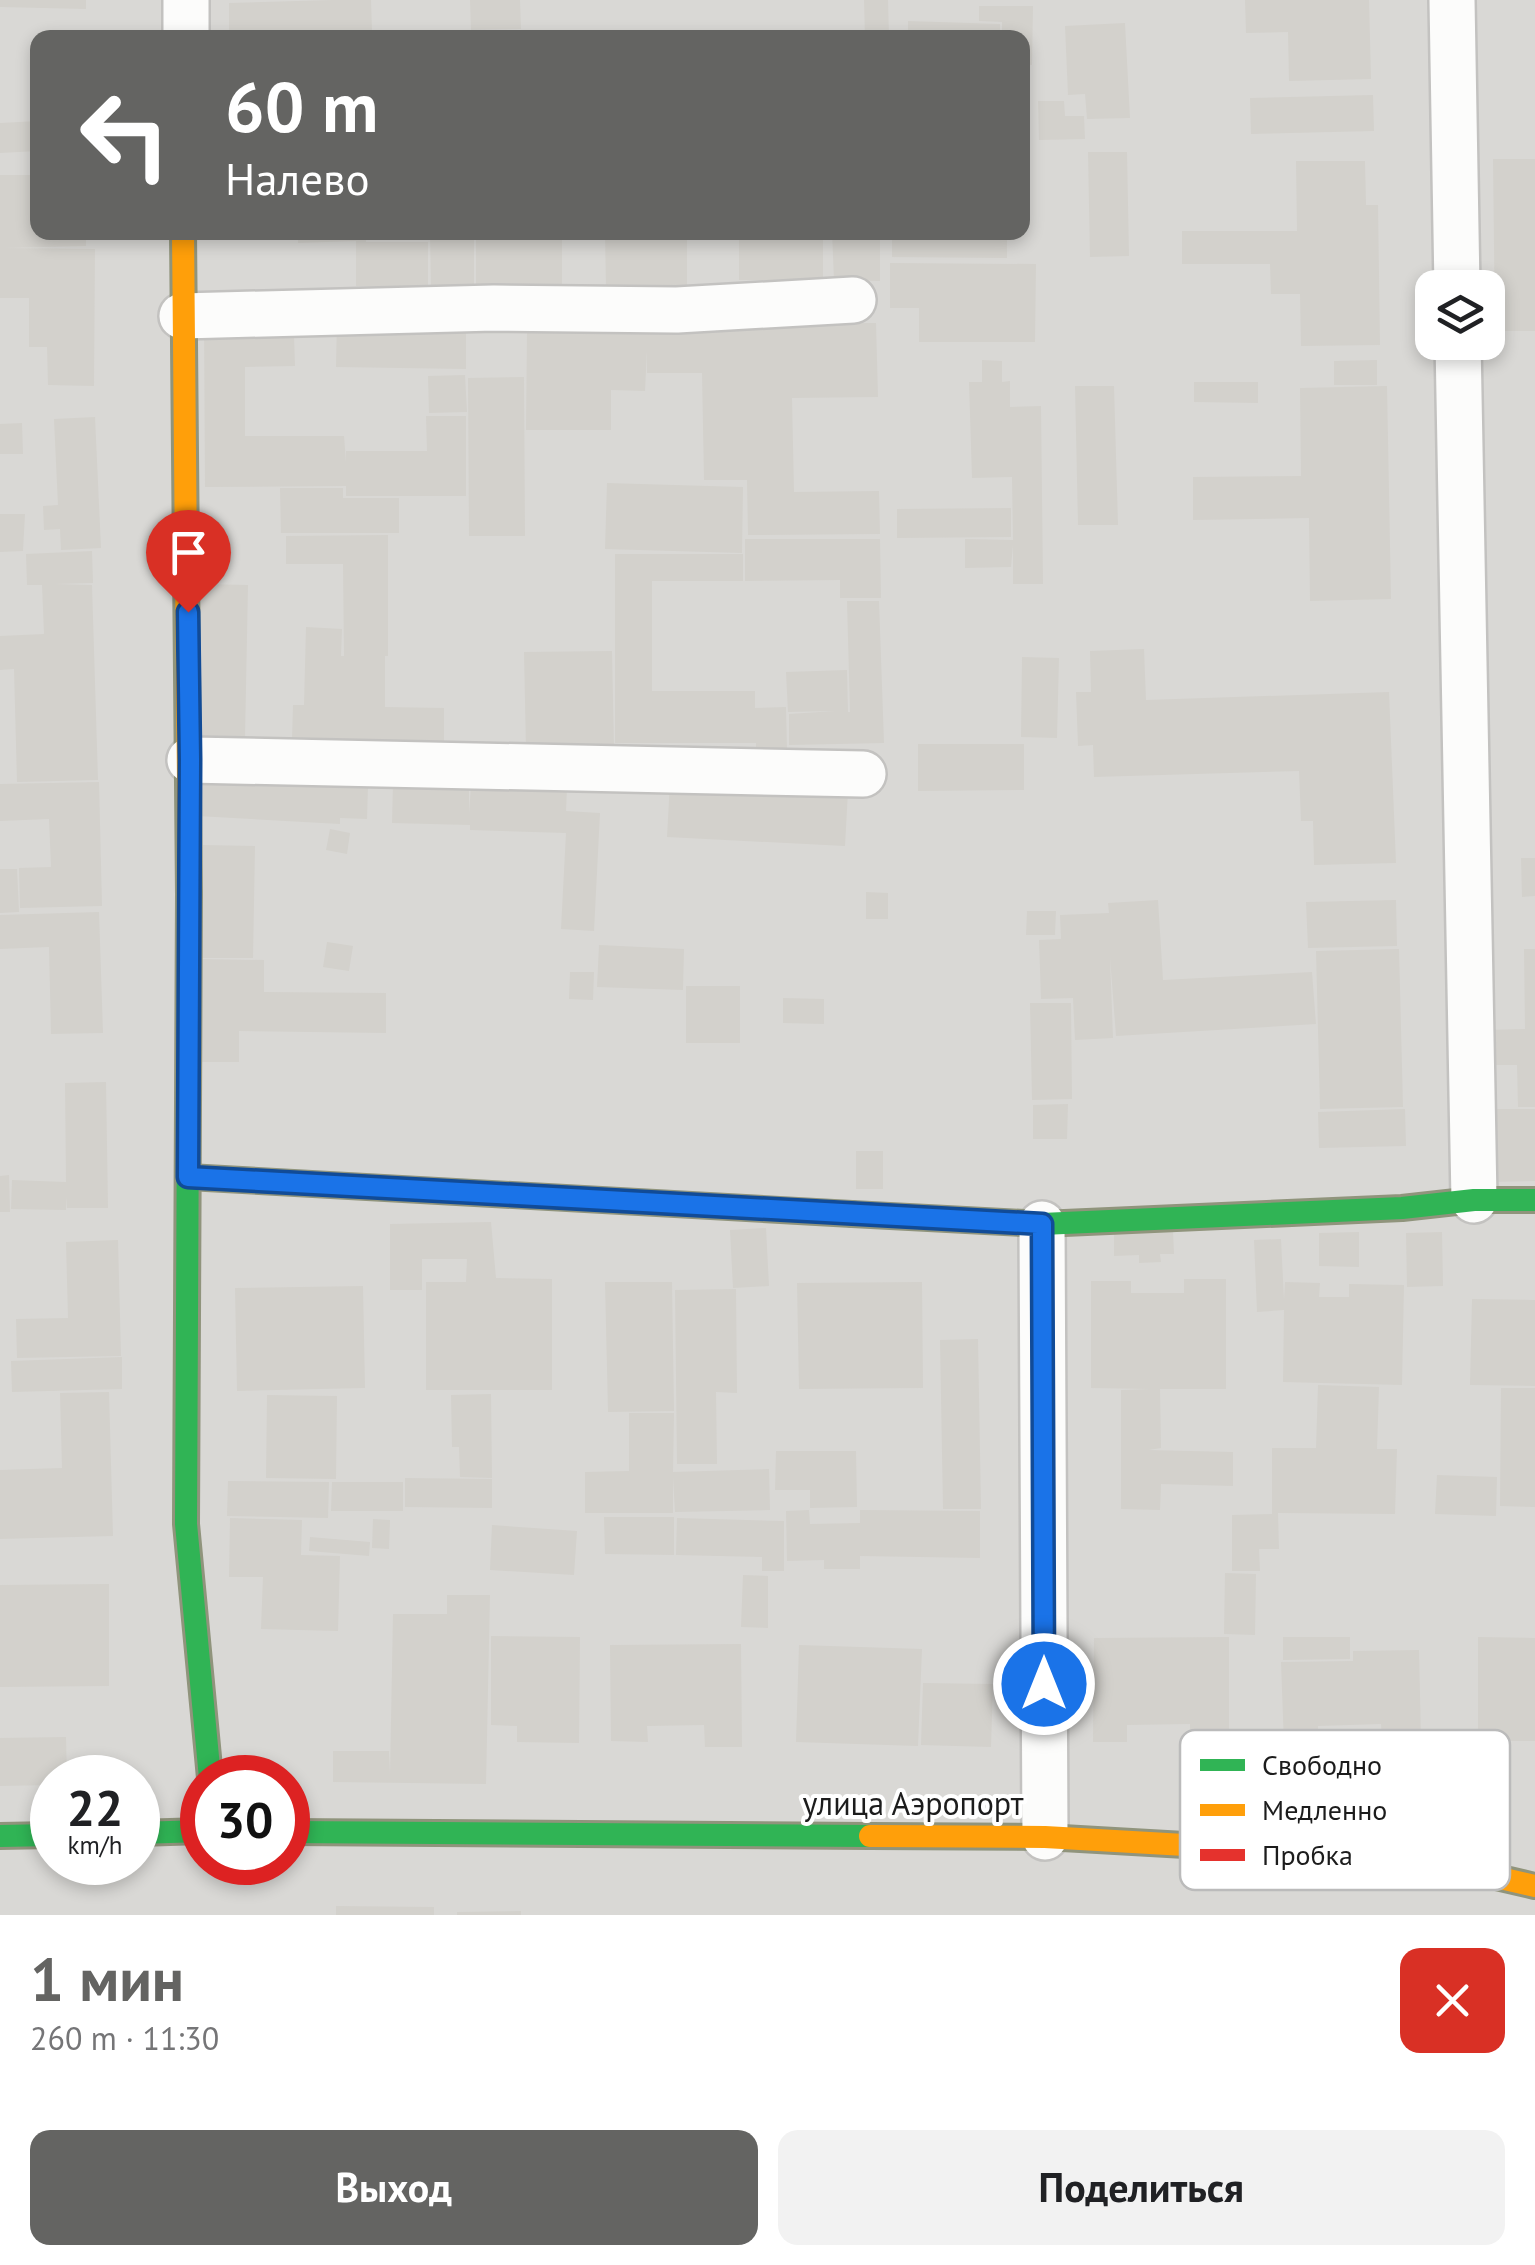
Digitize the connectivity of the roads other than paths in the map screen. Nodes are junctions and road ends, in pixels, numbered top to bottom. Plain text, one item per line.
1 (186, 0) edge
2 (1452, 0) edge
3 (186, 30) edge
4 (183, 240) edge
5 (1457, 270) edge
6 (854, 300) dead end
7 (182, 316) junction
8 (1458, 360) edge
9 (190, 760) junction
10 (863, 774) dead end
11 (188, 1177) junction
12 (1474, 1200) junction
13 (1535, 1200) edge
14 (1042, 1224) junction
15 (208, 1755) edge
16 (310, 1832) edge
17 (30, 1835) edge
18 (0, 1836) edge
19 (1045, 1837) junction
20 (1180, 1845) edge
21 (1510, 1880) edge
22 (1535, 1886) edge

1 - 3 street
2 - 5 street
4 - 7 street
6 - 7 street
7 - 9 street
8 - 12 street
9 - 10 street
9 - 11 street
11 - 14 street
11 - 15 street
12 - 13 street
12 - 14 street
14 - 19 street
16 - 19 street, улица Аэропорт
17 - 18 street
19 - 20 street, улица Аэропорт
21 - 22 street, улица Аэропорт

